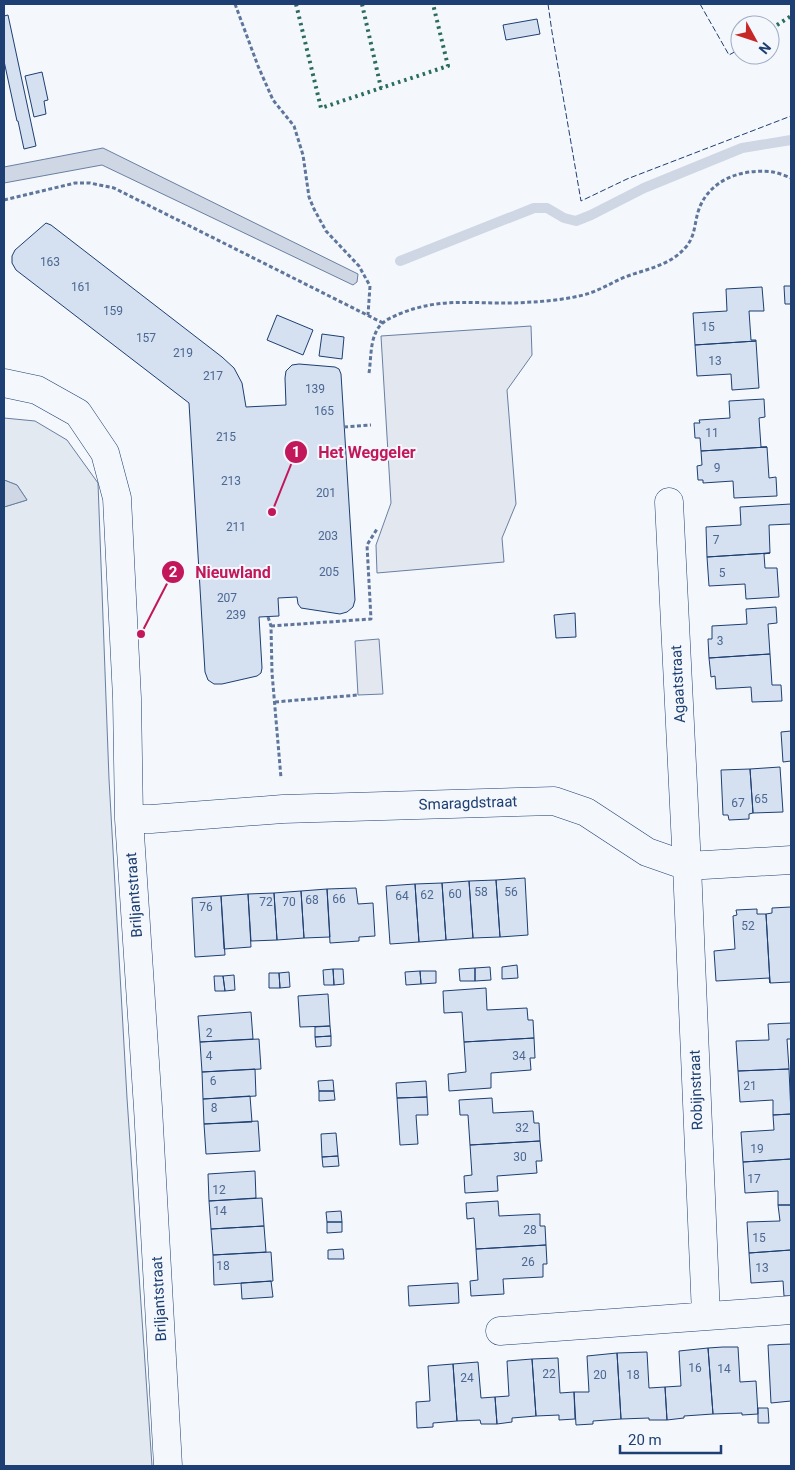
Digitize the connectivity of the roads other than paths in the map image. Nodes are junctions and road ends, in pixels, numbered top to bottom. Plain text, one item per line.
1 (4, 383) edge
2 (669, 502) dead end
3 (129, 819) junction
4 (791, 860) edge
5 (687, 866) junction
6 (791, 1310) edge
7 (706, 1315) junction
8 (500, 1331) dead end
9 (168, 1466) edge

1 - 3 street, Briljantstraat
2 - 5 street, Agaatstraat
3 - 5 street, Smaragdstraat
3 - 9 street, Briljantstraat
4 - 5 street, Smaragdstraat
5 - 7 street, Robijnstraat
6 - 7 street
7 - 8 street

